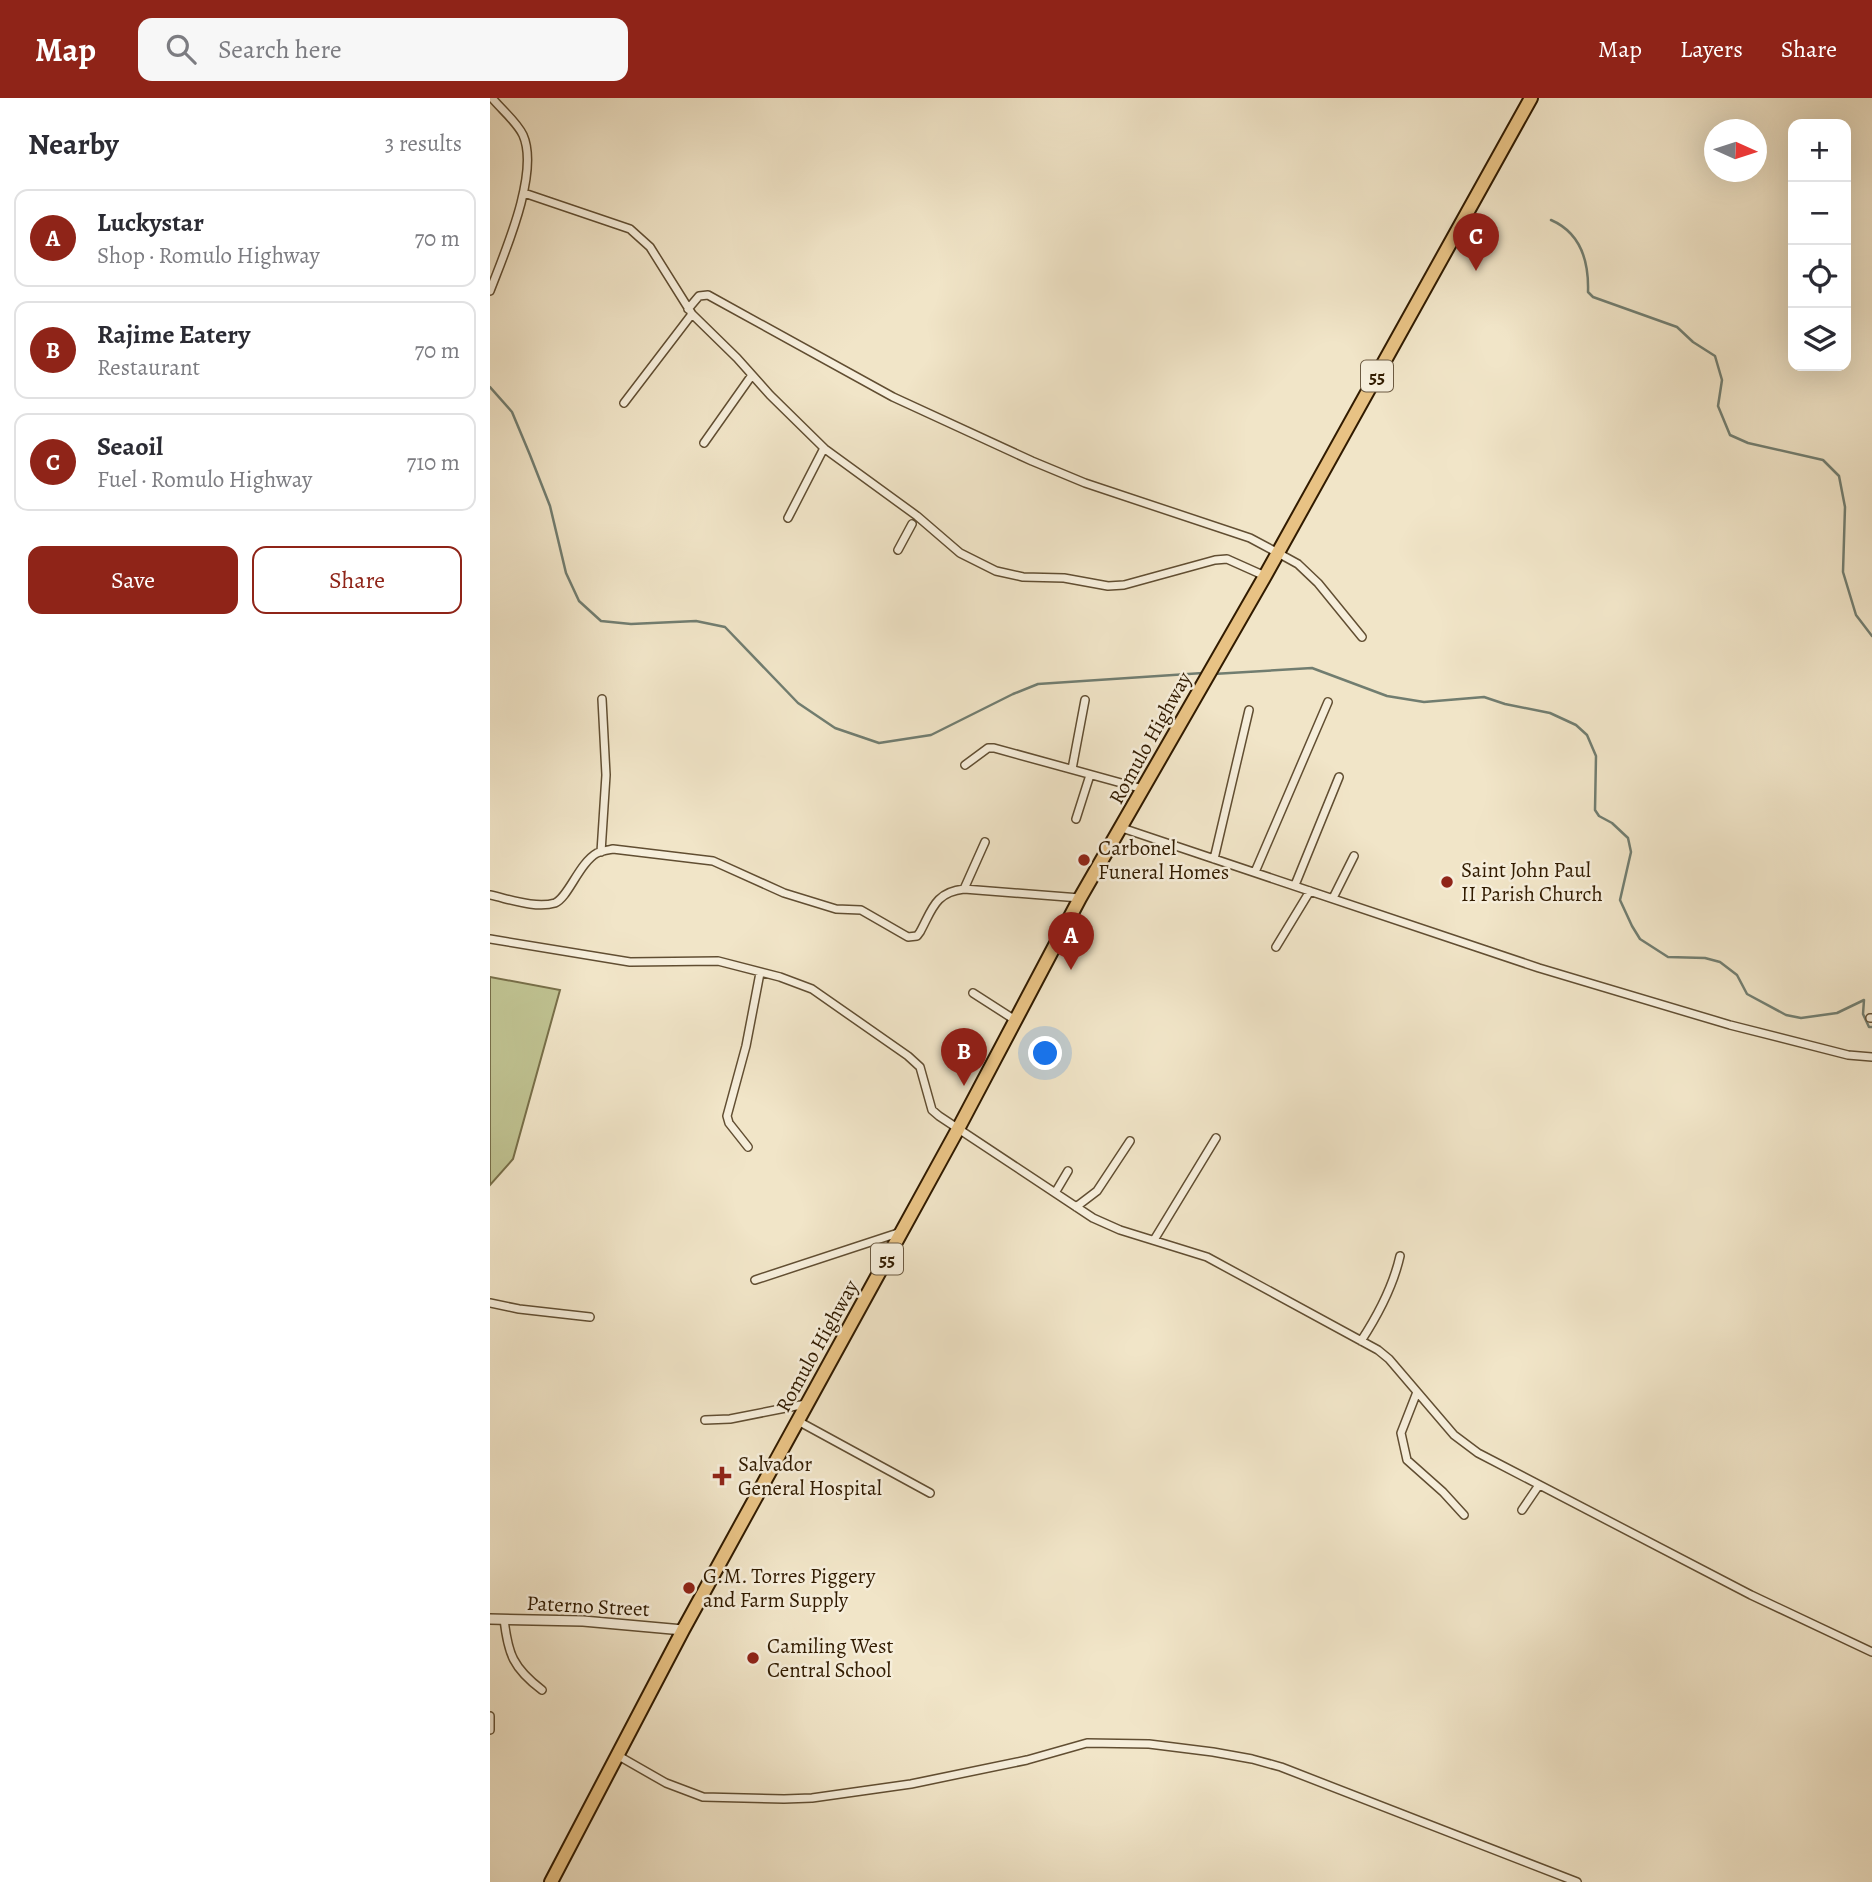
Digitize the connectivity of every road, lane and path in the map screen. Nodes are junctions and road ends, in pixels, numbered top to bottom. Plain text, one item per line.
1 (492, 98) edge
2 (1531, 98) edge
3 (524, 193) junction
4 (490, 291) edge
5 (690, 311) junction
6 (752, 375) junction
7 (624, 403) dead end
8 (704, 443) dead end
9 (824, 447) junction
10 (788, 518) dead end
11 (915, 520) junction
12 (898, 550) dead end
13 (1278, 553) junction
14 (1265, 576) junction
15 (1362, 637) dead end
16 (602, 699) dead end
17 (1085, 699) dead end
18 (1328, 702) dead end
19 (1249, 710) dead end
20 (965, 765) dead end
21 (1072, 769) junction
22 (1090, 775) junction
23 (1339, 777) dead end
24 (1143, 789) junction
25 (1076, 819) dead end
26 (1122, 828) junction
27 (985, 842) dead end
28 (601, 852) junction
29 (1354, 856) dead end
30 (1214, 859) junction
31 (1255, 873) junction
32 (1294, 885) junction
33 (964, 889) junction
34 (1310, 891) junction
35 (490, 895) edge
36 (1080, 898) junction
37 (1333, 898) junction
38 (490, 939) edge
39 (1276, 947) dead end
40 (760, 973) junction
41 (973, 993) dead end
42 (1016, 1020) junction
43 (1872, 1057) edge
44 (958, 1129) junction
45 (1216, 1138) dead end
46 (1130, 1141) dead end
47 (748, 1147) dead end
48 (1068, 1171) dead end
49 (1055, 1193) junction
50 (1076, 1207) junction
51 (901, 1232) junction
52 (1154, 1240) junction
53 (1400, 1256) dead end
54 (755, 1280) dead end
55 (490, 1303) edge
56 (590, 1317) dead end
57 (1361, 1341) junction
58 (1417, 1392) junction
59 (807, 1404) junction
60 (705, 1420) dead end
61 (798, 1421) junction
62 (1539, 1485) junction
63 (930, 1493) dead end
64 (1522, 1510) dead end
65 (1464, 1515) dead end
66 (490, 1619) edge
67 (504, 1619) junction
68 (683, 1630) junction
69 (1872, 1652) edge
70 (542, 1690) dead end
71 (490, 1716) edge
72 (490, 1730) edge
73 (617, 1755) junction
74 (551, 1882) edge
75 (1577, 1882) edge

1 - 3 street
2 - 13 highway, Romulo Highway / 55
3 - 4 street
3 - 5 street
5 - 6 street
5 - 7 street
5 - 13 street
6 - 8 street
6 - 9 street
9 - 10 street
9 - 11 street
11 - 12 street
11 - 14 street
13 - 14 highway, Romulo Highway / 55
13 - 15 street
14 - 24 highway, Romulo Highway / 55
16 - 28 street
17 - 21 street
18 - 31 street
19 - 30 street
20 - 21 street
21 - 22 street
22 - 24 street
22 - 25 street
23 - 32 street
24 - 26 highway, Romulo Highway / 55
26 - 30 street
26 - 36 highway, Romulo Highway / 55
27 - 33 street
28 - 33 street
28 - 35 street
29 - 37 street
30 - 31 street
31 - 32 street
32 - 34 street
33 - 36 street
34 - 37 street
34 - 39 street
36 - 42 highway, Romulo Highway / 55
37 - 43 street
38 - 40 street
40 - 44 street
40 - 47 street
41 - 42 street
42 - 44 highway, Romulo Highway / 55
44 - 49 street
44 - 51 highway, Romulo Highway / 55
45 - 52 street
46 - 50 street
48 - 49 street
49 - 50 street
50 - 52 street
51 - 54 street
51 - 59 highway, Romulo Highway / 55
52 - 57 street
53 - 57 street
55 - 56 street
57 - 58 street
58 - 62 street
58 - 65 street
59 - 60 street
59 - 61 highway, Romulo Highway / 55
61 - 63 street
61 - 68 highway, Romulo Highway / 55
62 - 64 street
62 - 69 street
66 - 67 street, Paterno Street
67 - 68 street, Paterno Street
67 - 70 street
68 - 73 highway, Romulo Highway / 55
71 - 72 street
73 - 74 highway, Romulo Highway / 55
73 - 75 street

